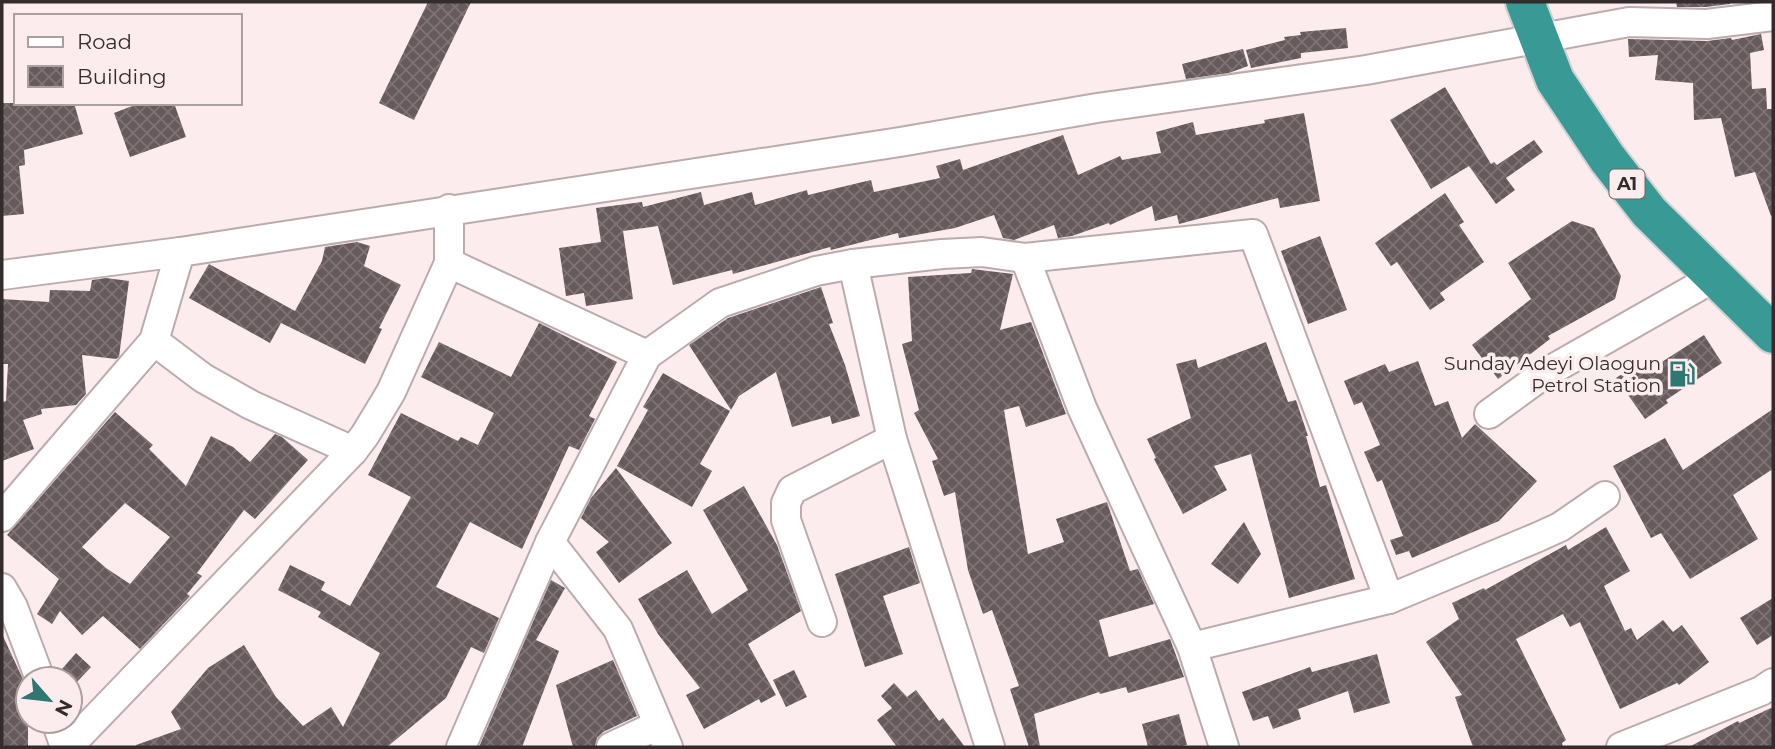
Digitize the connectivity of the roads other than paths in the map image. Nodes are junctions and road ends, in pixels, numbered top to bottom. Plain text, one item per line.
1 (1525, 2) edge
2 (1773, 16) edge
3 (1540, 39) junction
4 (449, 209) junction
5 (180, 252) junction
6 (1025, 258) junction
7 (449, 263) junction
8 (853, 264) junction
9 (2, 275) edge
10 (1715, 277) junction
11 (1766, 317) edge
12 (154, 341) junction
13 (647, 355) junction
14 (1489, 414) dead end
15 (892, 439) junction
16 (353, 451) junction
17 (1605, 496) dead end
18 (2, 517) edge
19 (550, 542) junction
20 (2, 588) edge
21 (1390, 599) junction
22 (822, 622) dead end
23 (1192, 647) junction
24 (35, 665) edge
25 (1773, 683) edge
26 (663, 736) edge
27 (67, 747) edge
28 (461, 747) edge
29 (611, 747) edge
30 (990, 747) edge
31 (1224, 747) edge
32 (1621, 747) edge

1 - 3 highway, A1
2 - 3 street
3 - 4 street
3 - 10 highway, A1
4 - 5 street
4 - 7 street
5 - 9 street
5 - 12 street
6 - 8 street
6 - 21 street
6 - 23 street
7 - 13 street
7 - 16 street
8 - 13 street
8 - 15 street
10 - 11 highway, A1
10 - 14 street
12 - 16 street
12 - 18 street
13 - 19 street
15 - 22 street
15 - 30 street
16 - 27 street
17 - 21 street
19 - 26 street
19 - 28 street
20 - 24 street
21 - 23 street
23 - 31 street
25 - 32 street
26 - 29 street

